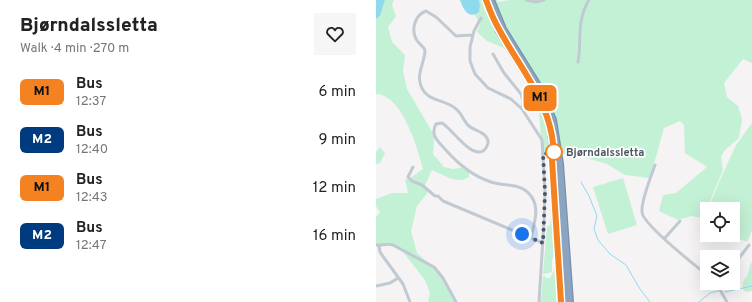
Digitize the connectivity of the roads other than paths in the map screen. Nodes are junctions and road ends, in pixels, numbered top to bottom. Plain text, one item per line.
1 (486, 0) edge
2 (491, 0) edge
3 (526, 0) edge
4 (544, 0) edge
5 (588, 0) edge
6 (481, 18) dead end
7 (472, 35) junction
8 (492, 54) dead end
9 (578, 62) dead end
10 (522, 109) junction
11 (655, 165) dead end
12 (413, 167) dead end
13 (680, 221) dead end
14 (531, 238) junction
15 (664, 238) junction
16 (543, 243) junction
17 (378, 245) edge
18 (749, 245) dead end
19 (740, 257) edge
20 (700, 270) edge
21 (398, 278) junction
22 (376, 286) edge
23 (721, 290) edge
24 (410, 302) edge
25 (456, 302) edge
26 (539, 302) edge
27 (564, 302) edge
28 (571, 302) edge
29 (727, 302) edge

1 - 27 highway
2 - 28 highway
3 - 4 street
5 - 9 street
6 - 7 street
7 - 10 street
7 - 14 street
8 - 10 street
10 - 16 street
11 - 15 street
12 - 14 street
13 - 15 street
14 - 16 street
15 - 20 street
16 - 26 street
17 - 21 street
17 - 25 street
18 - 19 street
21 - 22 street
21 - 24 street
23 - 29 street

